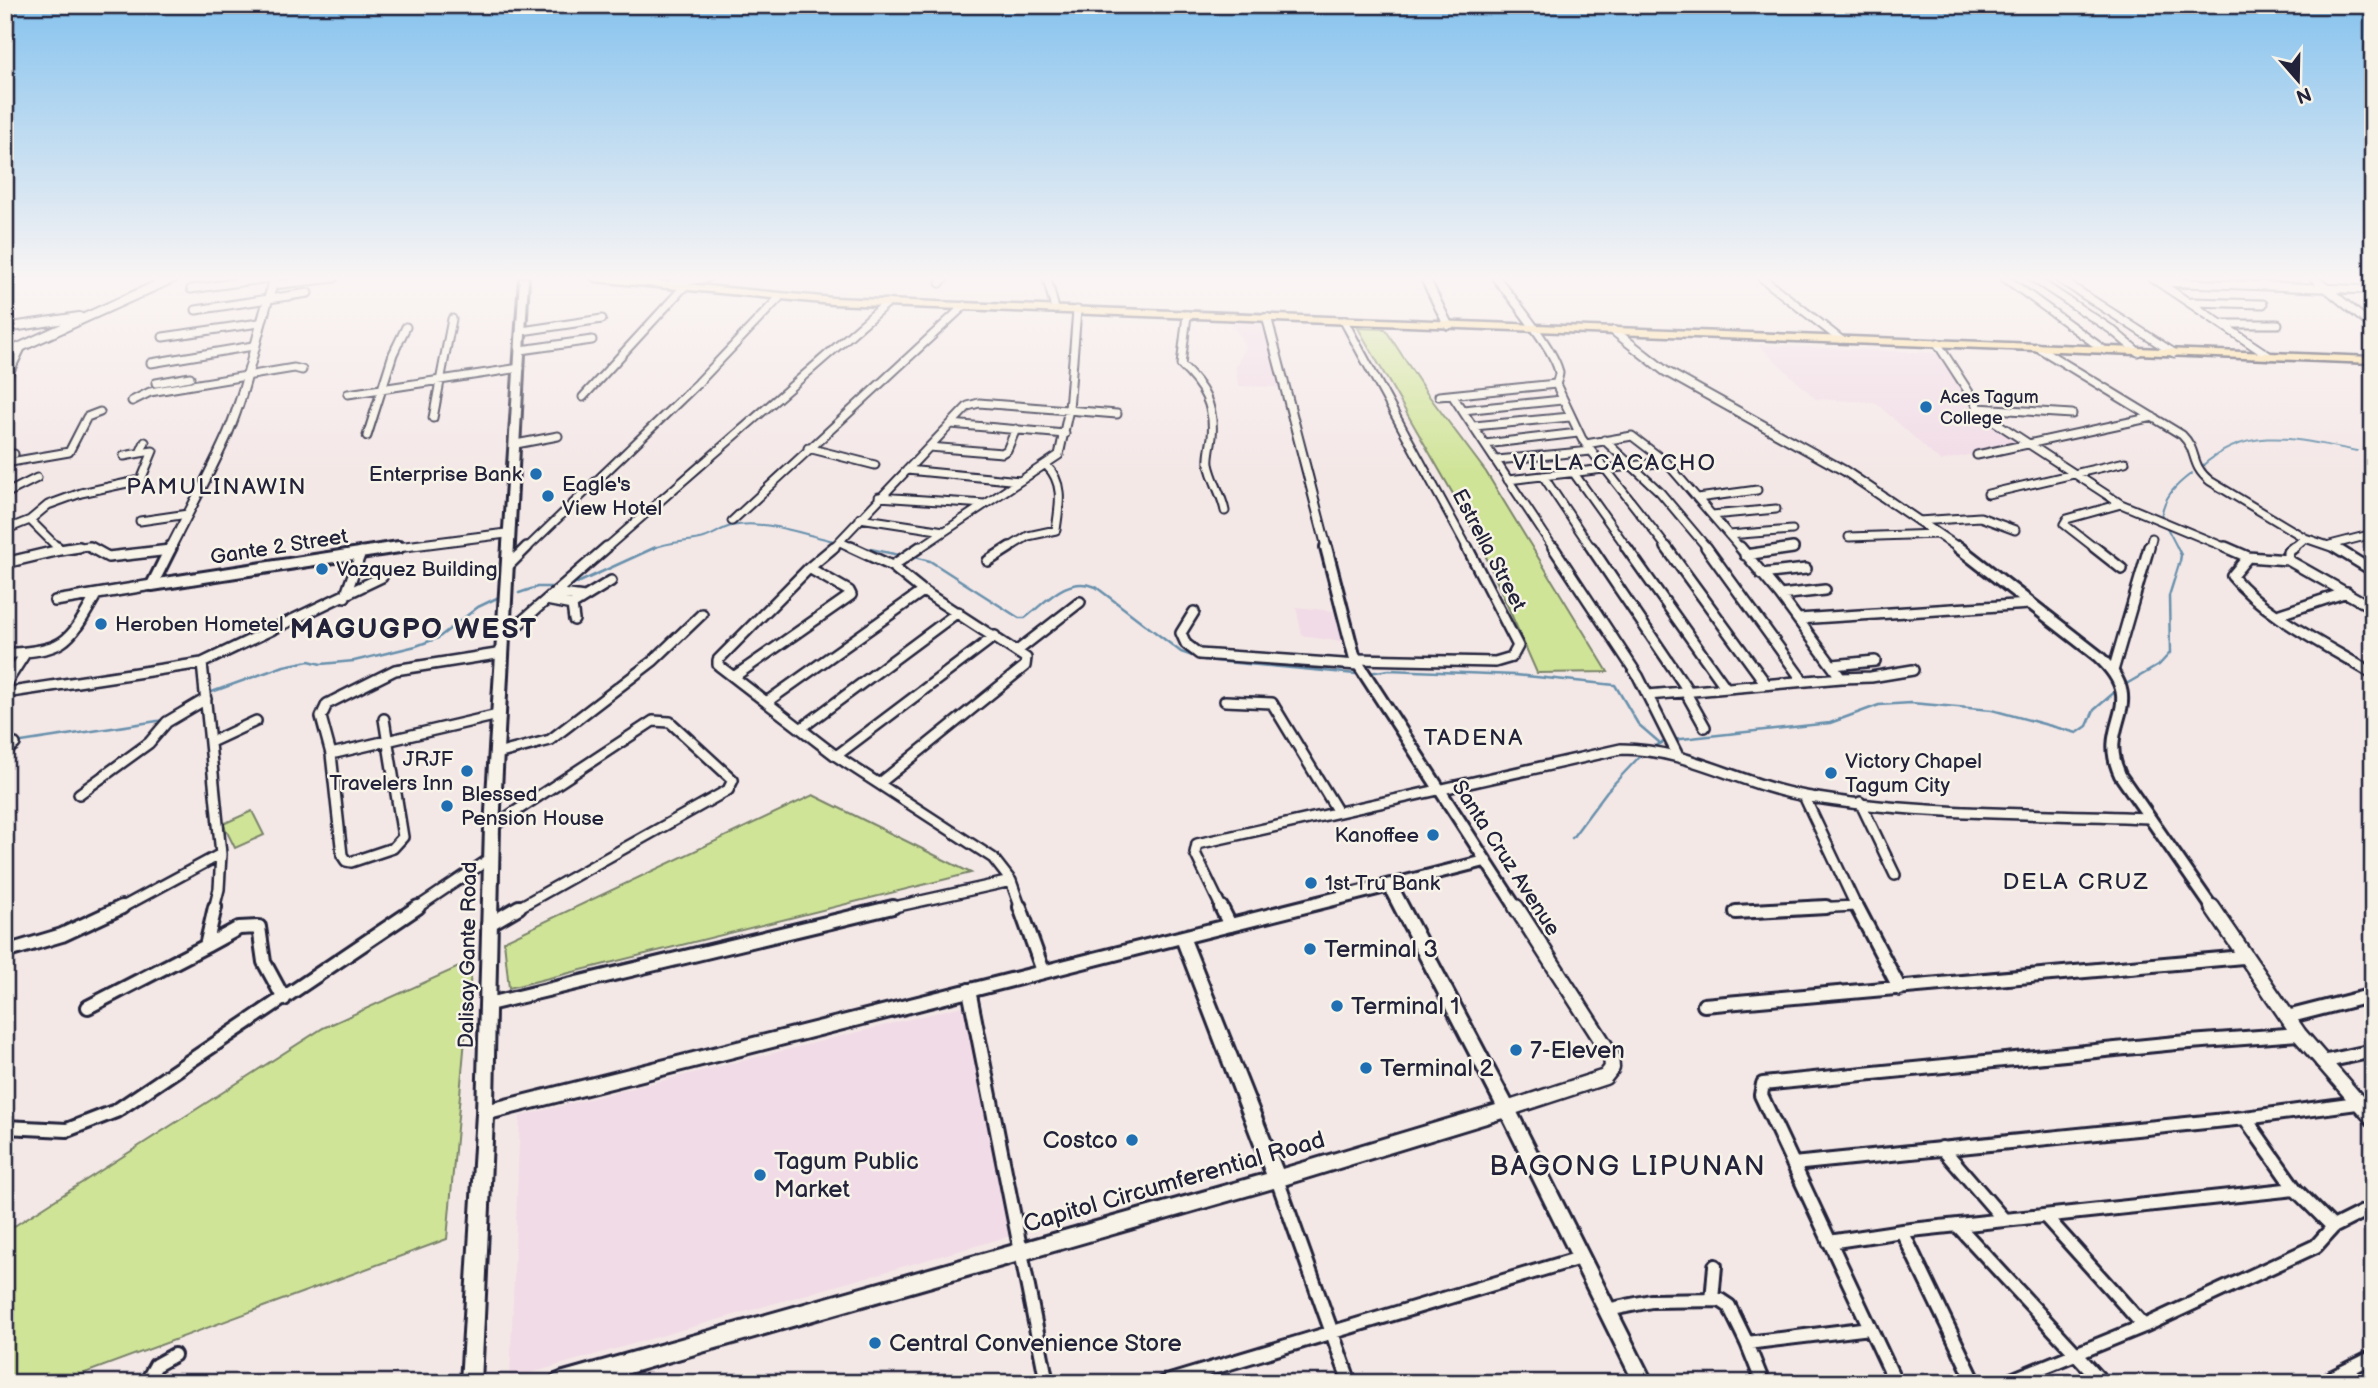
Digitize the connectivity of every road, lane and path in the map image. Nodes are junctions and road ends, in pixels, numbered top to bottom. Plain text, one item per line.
1 (32, 343) edge
2 (254, 343) edge
3 (398, 343) edge
4 (447, 343) edge
5 (521, 343) edge
6 (572, 343) edge
7 (633, 343) edge
8 (736, 343) edge
9 (841, 343) edge
10 (924, 343) edge
11 (1074, 343) edge
12 (1183, 343) edge
13 (1273, 343) edge
14 (1356, 343) edge
15 (1543, 343) edge
16 (1627, 343) edge
17 (1930, 343) edge
18 (1937, 343) junction
19 (2094, 343) edge
20 (2127, 343) edge
21 (2158, 343) edge
22 (2250, 343) edge
23 (253, 346) junction
24 (2037, 347) junction
25 (22, 348) junction
26 (521, 350) junction
27 (2104, 350) junction
28 (2138, 352) junction
29 (2174, 353) junction
30 (5, 354) edge
31 (2269, 356) junction
32 (2373, 360) edge
33 (151, 363) dead end
34 (520, 368) junction
35 (302, 370) dead end
36 (247, 375) junction
37 (440, 380) junction
38 (5, 381) edge
39 (156, 383) dead end
40 (1556, 384) junction
41 (188, 386) junction
42 (382, 389) junction
43 (348, 394) dead end
44 (1452, 395) junction
45 (1438, 396) dead end
46 (583, 397) dead end
47 (1562, 400) junction
48 (132, 401) dead end
49 (1068, 408) junction
50 (1977, 408) junction
51 (1463, 411) junction
52 (100, 412) dead end
53 (1117, 414) dead end
54 (2072, 414) dead end
55 (1570, 416) junction
56 (2153, 417) junction
57 (433, 418) dead end
58 (951, 424) junction
59 (1474, 426) junction
60 (1016, 429) junction
61 (1578, 433) junction
62 (1065, 434) junction
63 (367, 436) dead end
64 (558, 436) dead end
65 (1604, 440) junction
66 (145, 442) dead end
67 (516, 444) junction
68 (1485, 444) junction
69 (2031, 444) junction
70 (929, 447) junction
71 (808, 448) junction
72 (1588, 448) junction
73 (140, 453) junction
74 (1977, 455) dead end
75 (124, 456) dead end
76 (1497, 460) junction
77 (1666, 462) junction
78 (2125, 462) dead end
79 (5, 463) edge
80 (875, 465) dead end
81 (1047, 466) junction
82 (1636, 466) junction
83 (1606, 469) junction
84 (907, 470) junction
85 (1573, 472) junction
86 (2076, 474) junction
87 (1543, 476) junction
88 (37, 478) dead end
89 (1508, 480) junction
90 (1020, 481) junction
91 (1757, 489) dead end
92 (5, 494) edge
93 (1988, 494) dead end
94 (879, 497) junction
95 (1698, 498) junction
96 (985, 504) junction
97 (2121, 504) junction
98 (1776, 509) dead end
99 (1225, 510) dead end
100 (188, 514) junction
101 (1712, 515) junction
102 (860, 518) junction
103 (30, 520) junction
104 (732, 521) dead end
105 (1918, 521) junction
106 (139, 522) dead end
107 (5, 530) edge
108 (1792, 530) dead end
109 (2015, 530) dead end
110 (944, 531) junction
111 (510, 533) junction
112 (1937, 534) junction
113 (2373, 534) edge
114 (1729, 535) junction
115 (1849, 537) dead end
116 (2152, 538) dead end
117 (2305, 538) junction
118 (840, 542) junction
119 (2330, 545) junction
120 (1793, 548) dead end
121 (60, 550) junction
122 (170, 550) junction
123 (361, 552) junction
124 (1745, 555) junction
125 (2248, 557) junction
126 (2288, 560) junction
127 (988, 561) dead end
128 (5, 564) edge
129 (509, 565) junction
130 (2368, 565) edge
131 (892, 566) junction
132 (809, 568) junction
133 (1806, 569) dead end
134 (2122, 569) dead end
135 (2373, 571) edge
136 (1761, 574) junction
137 (382, 577) dead end
138 (611, 581) dead end
139 (152, 585) junction
140 (1825, 590) dead end
141 (923, 591) junction
142 (2347, 592) junction
143 (555, 593) junction
144 (96, 594) junction
145 (1780, 595) junction
146 (345, 597) junction
147 (584, 597) junction
148 (546, 600) junction
149 (55, 601) dead end
150 (1080, 603) dead end
151 (2030, 604) junction
152 (572, 605) junction
153 (2373, 608) edge
154 (958, 612) junction
155 (1194, 612) dead end
156 (702, 614) dead end
157 (2280, 614) junction
158 (1798, 618) junction
159 (574, 620) dead end
160 (505, 636) junction
161 (995, 636) junction
162 (1017, 651) junction
163 (26, 652) junction
164 (503, 653) junction
165 (5, 654) edge
166 (1875, 661) dead end
167 (1356, 662) junction
168 (202, 663) junction
169 (1833, 665) junction
170 (1913, 670) dead end
171 (2113, 671) junction
172 (2373, 674) edge
173 (735, 676) junction
174 (1841, 678) junction
175 (1803, 681) junction
176 (1766, 684) junction
177 (5, 685) edge
178 (1726, 688) junction
179 (1688, 692) junction
180 (5, 693) edge
181 (1648, 695) junction
182 (206, 696) junction
183 (768, 701) junction
184 (1225, 701) dead end
185 (498, 715) junction
186 (384, 719) dead end
187 (256, 721) dead end
188 (803, 727) junction
189 (1705, 727) dead end
190 (387, 740) junction
191 (211, 742) junction
192 (15, 744) dead end
193 (5, 752) edge
194 (331, 754) junction
195 (497, 754) junction
196 (1676, 754) junction
197 (836, 756) junction
198 (880, 783) junction
199 (1440, 792) junction
200 (79, 794) dead end
201 (1804, 796) junction
202 (1860, 802) junction
203 (1338, 812) junction
204 (2150, 818) junction
205 (492, 827) junction
206 (221, 854) junction
207 (491, 858) junction
208 (1485, 861) junction
209 (1895, 875) dead end
210 (1010, 881) junction
211 (1390, 885) junction
212 (1856, 906) junction
213 (1736, 912) dead end
214 (488, 925) junction
215 (1230, 925) junction
216 (1182, 936) junction
217 (206, 946) junction
218 (5, 952) edge
219 (2244, 957) junction
220 (1043, 971) junction
221 (1900, 989) junction
222 (968, 990) junction
223 (2373, 995) edge
224 (284, 999) junction
225 (489, 1004) junction
226 (1704, 1005) dead end
227 (88, 1007) dead end
228 (2287, 1017) junction
229 (2299, 1034) junction
230 (2373, 1051) edge
231 (2322, 1062) junction
232 (2357, 1103) junction
233 (1507, 1109) junction
234 (485, 1112) junction
235 (2245, 1118) junction
236 (2373, 1119) edge
237 (5, 1127) edge
238 (1942, 1148) junction
239 (1793, 1164) junction
240 (1278, 1179) junction
241 (2295, 1189) junction
242 (2373, 1207) edge
243 (2046, 1217) junction
244 (2004, 1220) junction
245 (1958, 1226) junction
246 (2333, 1227) junction
247 (1902, 1231) junction
248 (1829, 1242) junction
249 (1022, 1251) junction
250 (1580, 1258) junction
251 (1715, 1266) dead end
252 (1712, 1300) junction
253 (1606, 1310) junction
254 (2144, 1326) junction
255 (1870, 1328) junction
256 (1332, 1332) junction
257 (1747, 1343) junction
258 (2078, 1353) junction
259 (174, 1355) dead end
260 (2373, 1357) edge
261 (607, 1376) edge
262 (146, 1383) edge
263 (471, 1383) edge
264 (560, 1383) edge
265 (1046, 1383) edge
266 (1163, 1383) edge
267 (1350, 1383) edge
268 (1644, 1383) edge
269 (1763, 1383) edge
270 (1896, 1383) edge
271 (1975, 1383) edge
272 (2004, 1383) edge
273 (2103, 1383) edge
274 (2320, 1383) edge

1 - 25 street
2 - 23 street
3 - 42 street
4 - 37 street
5 - 26 main road, Dalisay Gante Road
6 - 26 street
7 - 46 street
8 - 129 street
9 - 143 street
10 - 71 street
11 - 49 street
12 - 99 street
13 - 167 street, Santa Cruz Avenue
14 - 167 street, Estrella Street
15 - 40 street
16 - 105 street
17 - 18 highway
18 - 24 highway
18 - 50 street
19 - 27 street
20 - 28 street
21 - 29 street
22 - 31 street
23 - 33 street
23 - 36 street
24 - 27 highway
24 - 56 street
25 - 30 street
25 - 38 street
26 - 34 main road, Dalisay Gante Road
27 - 28 highway
28 - 29 highway
29 - 31 highway
31 - 32 highway
34 - 37 street
34 - 67 main road, Dalisay Gante Road
35 - 36 street
36 - 41 street
36 - 100 street
37 - 42 street
37 - 57 street
39 - 41 street
40 - 44 street
40 - 47 street
41 - 48 street
42 - 43 street
42 - 63 street
44 - 45 street
44 - 51 street
47 - 51 street
47 - 55 street
49 - 53 street
49 - 58 street
49 - 62 street
50 - 54 street
50 - 69 street
51 - 59 street
52 - 79 street
55 - 59 street
55 - 61 street
56 - 69 street
56 - 117 street
58 - 60 street
58 - 70 street
59 - 68 street
60 - 62 street
60 - 70 street
61 - 68 street
61 - 72 street
62 - 81 street
64 - 67 street
65 - 72 street
65 - 77 street
65 - 82 street
66 - 73 street
67 - 111 main road, Dalisay Gante Road
68 - 76 street
69 - 74 street
69 - 86 street
70 - 84 street
71 - 80 street
71 - 104 street
72 - 76 street
72 - 83 street
73 - 75 street
73 - 103 street
76 - 89 street
77 - 82 street
77 - 95 street
78 - 86 street
81 - 90 street
81 - 127 street
82 - 83 street
82 - 175 street
83 - 85 street
83 - 176 street
84 - 90 street
84 - 94 street
85 - 87 street
85 - 178 street
86 - 93 street
86 - 97 street
87 - 89 street
87 - 179 street
88 - 92 street
89 - 181 street
90 - 96 street
91 - 95 street
94 - 96 street
94 - 102 street
95 - 101 street
96 - 110 street
97 - 125 street
97 - 134 street
98 - 101 street
100 - 106 street
100 - 122 street
101 - 114 street
102 - 110 street
102 - 118 street
103 - 107 street
103 - 121 street
105 - 109 street
105 - 112 street
108 - 114 street
110 - 131 street
111 - 123 street, Gante 2 Street
111 - 129 main road, Dalisay Gante Road
112 - 115 street
112 - 151 street
113 - 119 street
114 - 124 street
116 - 171 street
117 - 119 street
117 - 126 street
118 - 131 street
118 - 132 street
119 - 130 street
120 - 124 street
121 - 122 street
121 - 128 street
122 - 139 street
123 - 139 street, Gante 2 Street
123 - 146 street
124 - 136 street
125 - 126 street
125 - 157 street
126 - 142 street
129 - 160 main road, Dalisay Gante Road
130 - 135 street
131 - 141 street
132 - 173 street
132 - 173 street
133 - 136 street
136 - 145 street
137 - 146 street
138 - 147 street
139 - 144 street, Gante 2 Street
140 - 145 street
141 - 154 street
141 - 183 street
142 - 153 street
142 - 157 street
143 - 147 street
143 - 148 street
144 - 149 street, Gante 2 Street
144 - 163 street
145 - 158 street
146 - 168 street
147 - 152 street
148 - 152 street
148 - 160 street
150 - 162 street
151 - 158 street
151 - 171 street
152 - 159 street
154 - 161 street
154 - 188 street
155 - 167 street
156 - 195 street
157 - 172 street
158 - 169 street
160 - 164 main road, Dalisay Gante Road
161 - 162 street
161 - 197 street
162 - 198 street
163 - 165 street
163 - 177 street
164 - 185 main road, Dalisay Gante Road
164 - 194 street
166 - 169 street
167 - 199 street, Santa Cruz Avenue
168 - 180 street
168 - 182 street
169 - 174 street
170 - 174 street
171 - 204 street
173 - 183 street
174 - 175 street
175 - 176 street
176 - 178 street
178 - 179 street
179 - 181 street
179 - 189 street
181 - 196 street
182 - 191 street
182 - 200 street
183 - 188 street
184 - 203 street
185 - 190 street
185 - 195 main road, Dalisay Gante Road
186 - 190 street
187 - 191 street
188 - 197 street
190 - 194 street
190 - 194 street
191 - 206 street
192 - 193 street
195 - 205 main road, Dalisay Gante Road
196 - 199 street
196 - 201 street
197 - 198 street
198 - 210 street
199 - 203 street
199 - 208 street, Santa Cruz Avenue
201 - 202 street
201 - 212 street
202 - 204 street
202 - 209 street
203 - 215 street
204 - 219 street
205 - 207 main road, Dalisay Gante Road
205 - 214 street
206 - 217 street
206 - 218 street
207 - 214 main road, Dalisay Gante Road
207 - 224 street
208 - 211 street
208 - 233 street, Santa Cruz Avenue
210 - 220 street
210 - 225 street
211 - 215 main road
211 - 233 main road
212 - 213 street
212 - 221 street
214 - 225 main road, Dalisay Gante Road
215 - 216 main road
216 - 220 main road
216 - 240 main road
217 - 224 street
217 - 227 street
219 - 221 street
219 - 228 street
220 - 222 main road
221 - 226 street
222 - 234 main road
222 - 249 street
223 - 228 street
224 - 237 street
225 - 234 main road, Dalisay Gante Road
228 - 229 street
229 - 231 street
229 - 239 street
230 - 231 street
231 - 232 street
232 - 235 street
232 - 236 street
233 - 240 main road, Capitol Circumferential Road
233 - 250 main road
234 - 263 main road, Dalisay Gante Road
235 - 238 street
235 - 241 street
238 - 239 street
238 - 244 street
239 - 248 street
240 - 249 main road, Capitol Circumferential Road
240 - 256 street
241 - 243 street
241 - 246 street
242 - 246 street
243 - 244 street
243 - 254 street
244 - 245 street
245 - 247 street
245 - 258 street
246 - 254 street
247 - 248 street
247 - 271 street
248 - 255 street
249 - 261 main road, Capitol Circumferential Road
249 - 265 street
250 - 253 main road
250 - 256 street
251 - 252 street
252 - 253 street
252 - 257 street
253 - 268 main road
254 - 258 street
255 - 257 street
255 - 270 street
256 - 266 street
256 - 267 street
257 - 269 street
258 - 272 street
258 - 273 street
259 - 262 street
260 - 274 street
261 - 264 main road, Capitol Circumferential Road

